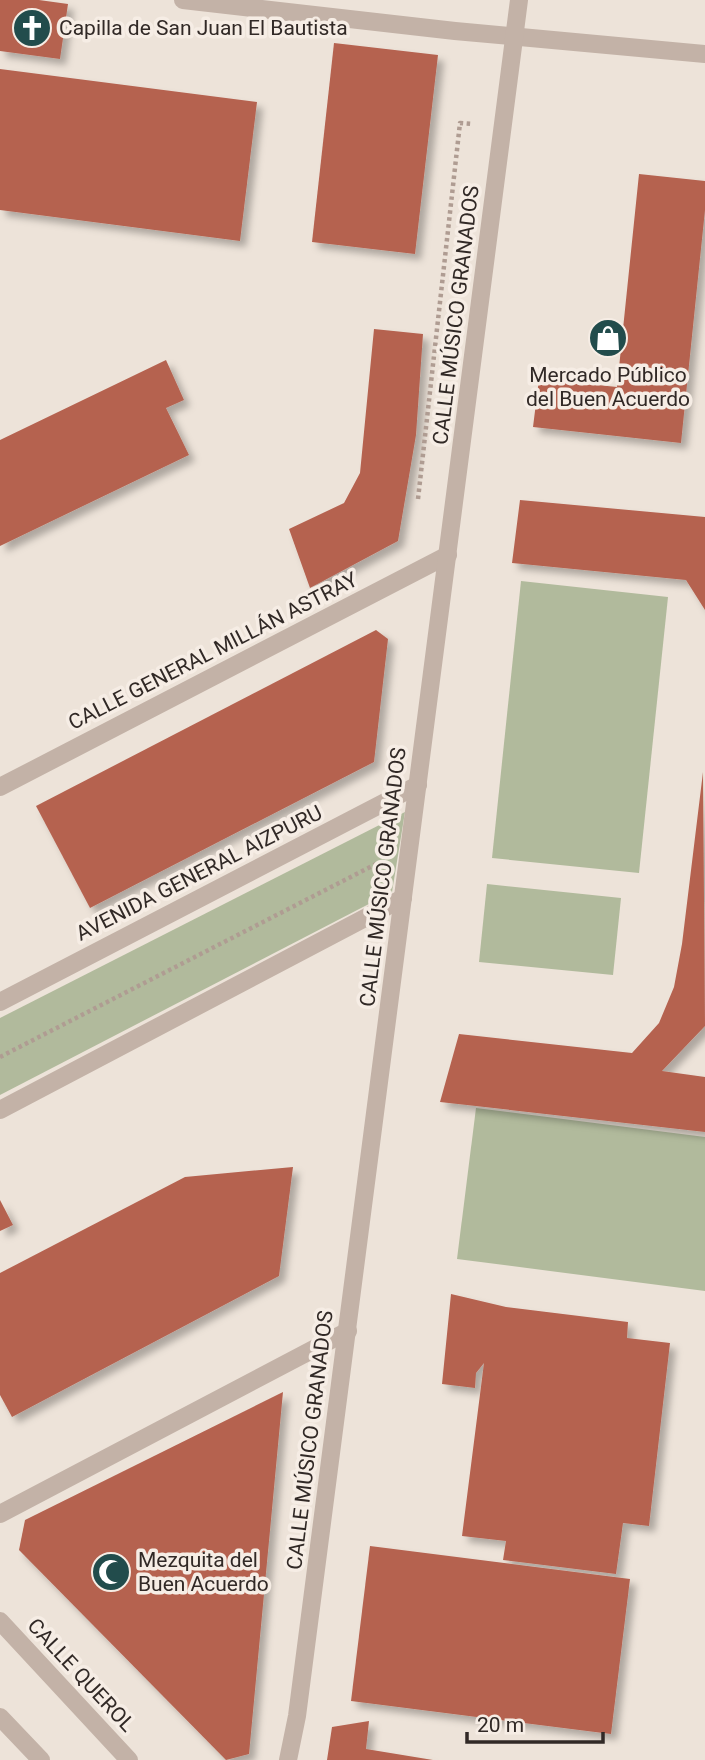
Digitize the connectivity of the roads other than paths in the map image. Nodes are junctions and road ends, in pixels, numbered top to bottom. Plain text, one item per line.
1 (183, 0) edge
2 (519, 0) edge
3 (514, 37) junction
4 (705, 54) edge
5 (448, 555) junction
6 (418, 785) junction
7 (0, 787) edge
8 (403, 898) junction
9 (0, 1002) edge
10 (0, 1110) edge
11 (348, 1331) junction
12 (0, 1514) edge
13 (0, 1621) edge
14 (0, 1717) edge
15 (41, 1760) edge
16 (129, 1760) edge
17 (288, 1760) edge

1 - 3 street
2 - 3 street, CALLE MÚSICO GRANADOS
3 - 4 street
3 - 5 street, CALLE MÚSICO GRANADOS
5 - 6 street, CALLE MÚSICO GRANADOS
5 - 7 street, CALLE GENERAL MILLÁN ASTRAY
6 - 8 street, CALLE MÚSICO GRANADOS
6 - 9 street, AVENIDA GENERAL AIZPURU
8 - 10 street
8 - 11 street, CALLE MÚSICO GRANADOS
11 - 12 street
11 - 17 street, CALLE MÚSICO GRANADOS
13 - 16 street, CALLE QUEROL
14 - 15 street

